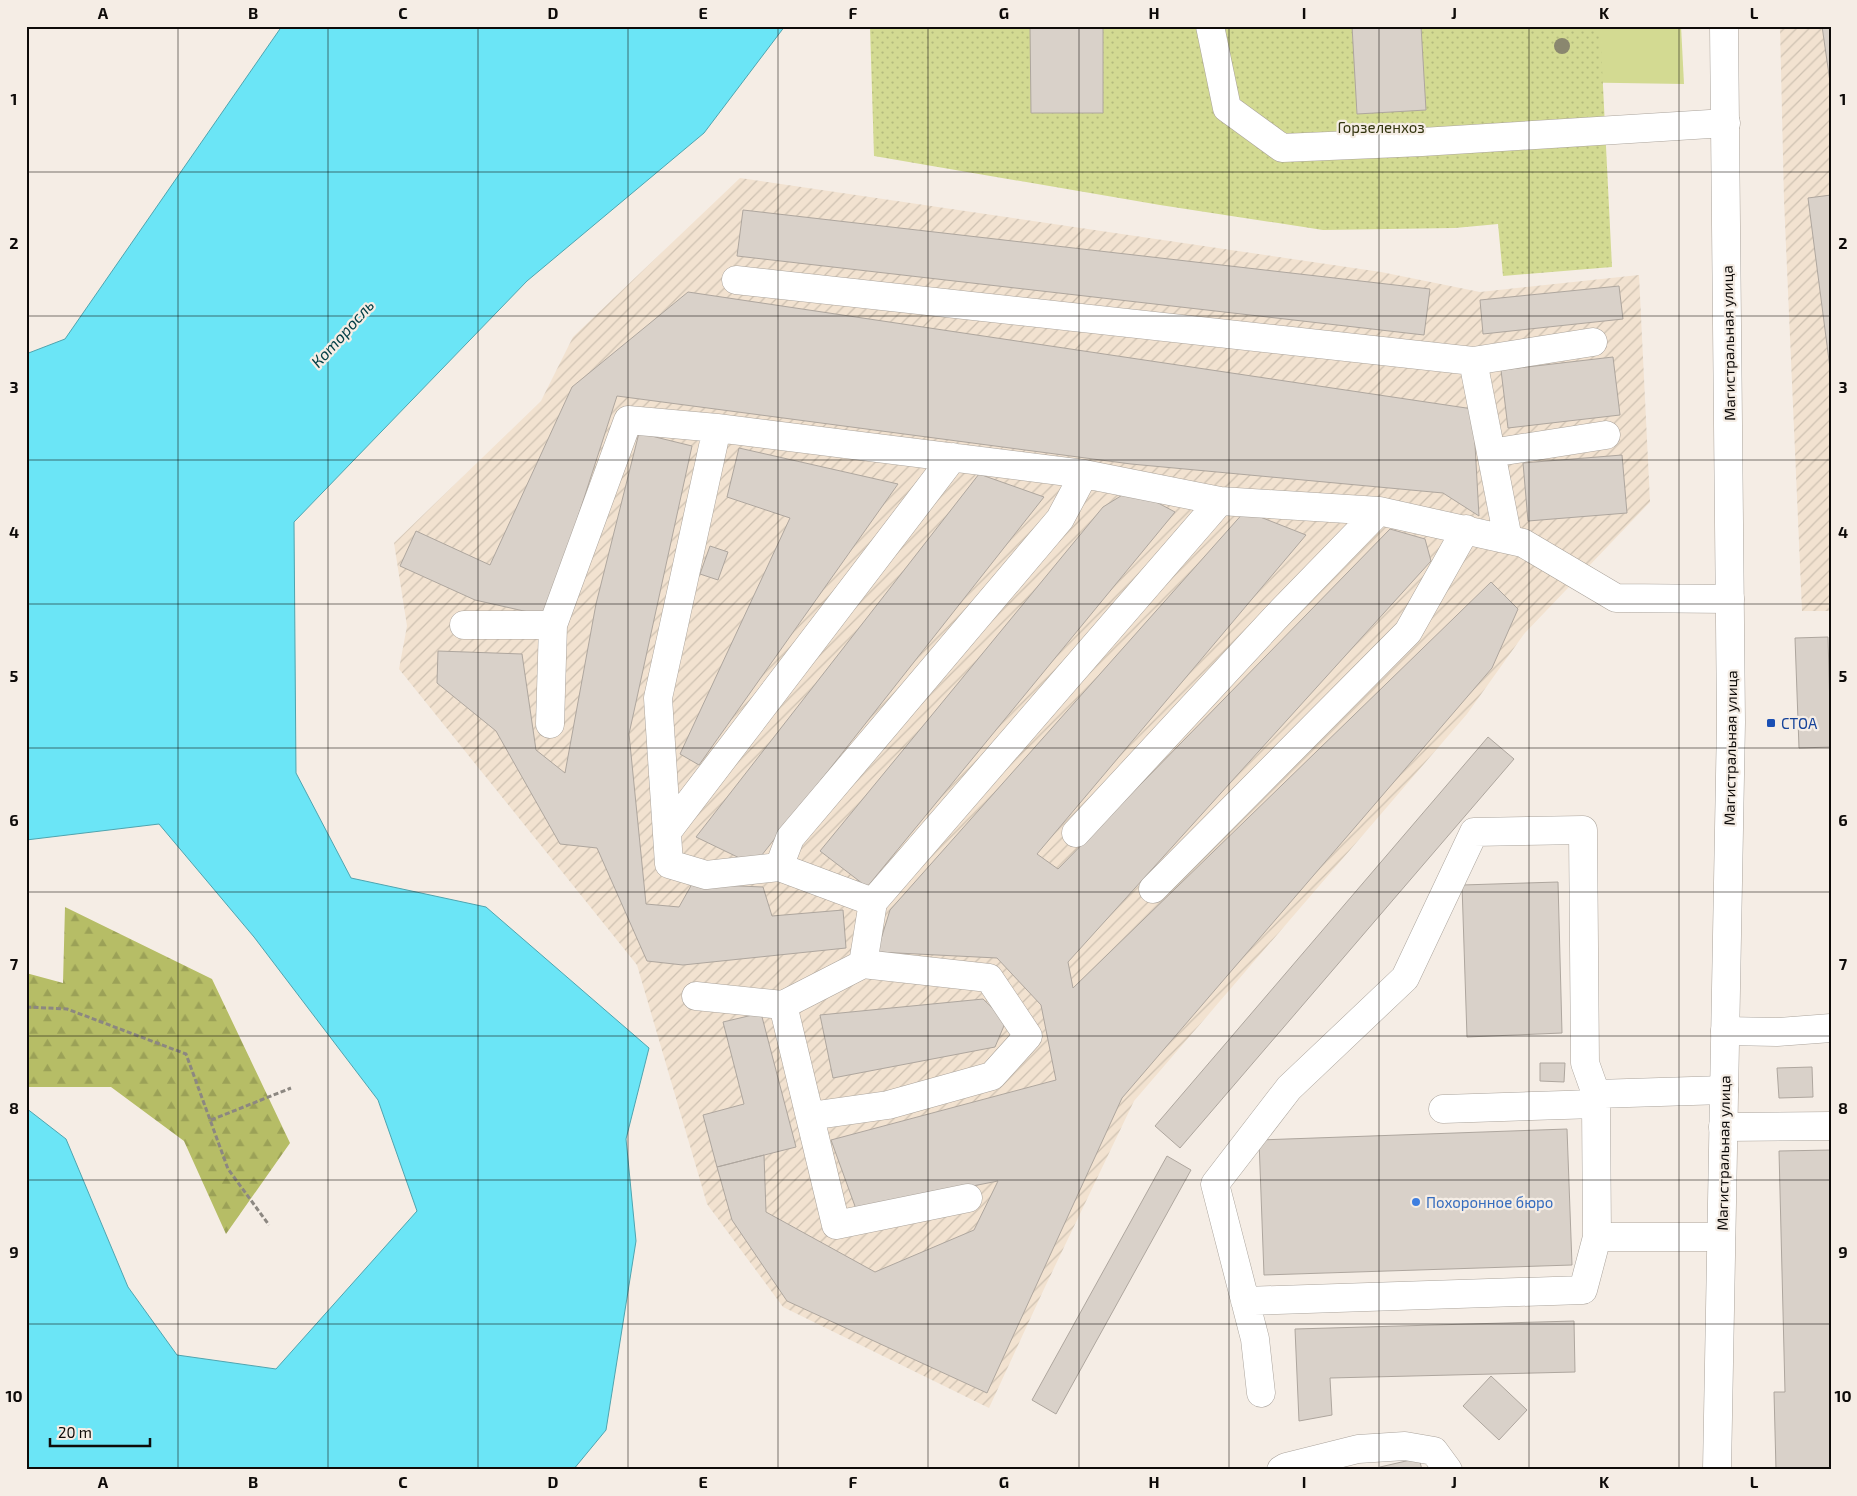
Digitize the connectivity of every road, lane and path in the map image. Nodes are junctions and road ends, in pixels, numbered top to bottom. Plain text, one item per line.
1 (1210, 26) edge
2 (1724, 26) edge
3 (1726, 123) junction
4 (736, 280) dead end
5 (1593, 342) dead end
6 (1472, 361) junction
7 (717, 428) junction
8 (1606, 435) dead end
9 (1491, 453) junction
10 (953, 457) junction
11 (1084, 474) junction
12 (1220, 501) junction
13 (1378, 510) junction
14 (1466, 529) junction
15 (1508, 539) junction
16 (1730, 599) junction
17 (464, 625) dead end
18 (553, 625) junction
19 (550, 724) dead end
20 (667, 832) junction
21 (1076, 833) dead end
22 (779, 867) junction
23 (1152, 889) dead end
24 (873, 902) junction
25 (863, 964) junction
26 (696, 996) dead end
27 (783, 1005) junction
28 (26, 1007) edge
29 (1831, 1028) edge
30 (1725, 1031) junction
31 (291, 1088) dead end
32 (1724, 1090) junction
33 (1596, 1099) junction
34 (1443, 1109) dead end
35 (810, 1116) junction
36 (211, 1120) junction
37 (1831, 1126) edge
38 (1723, 1127) junction
39 (968, 1198) dead end
40 (269, 1225) dead end
41 (1597, 1237) junction
42 (1721, 1237) junction
43 (1245, 1301) junction
44 (1261, 1393) dead end
45 (1281, 1470) edge
46 (1448, 1470) edge
47 (1717, 1470) edge

1 - 3 main road
2 - 3 main road, Магистральная улица
3 - 16 main road, Магистральная улица
4 - 6 main road
5 - 6 main road
6 - 9 main road
7 - 10 main road
7 - 18 main road
7 - 20 main road
8 - 9 main road
9 - 15 main road
10 - 11 main road
10 - 20 main road
11 - 12 main road
11 - 22 main road
12 - 13 main road
12 - 24 main road
13 - 14 main road
13 - 21 main road
14 - 15 main road
14 - 23 main road
15 - 16 main road
16 - 30 main road, Магистральная улица
17 - 18 main road
18 - 19 main road
20 - 22 main road
22 - 24 main road
24 - 25 main road
25 - 27 main road
25 - 35 main road
26 - 27 main road
27 - 35 main road
28 - 36 path
29 - 30 main road
30 - 32 main road, Магистральная улица
31 - 36 path
32 - 33 main road
32 - 38 main road, Магистральная улица
33 - 34 main road
33 - 41 main road
33 - 43 main road
35 - 39 main road
36 - 40 path
37 - 38 main road
38 - 42 main road, Магистральная улица
41 - 42 main road
41 - 43 main road
42 - 47 main road, Магистральная улица
43 - 44 main road
45 - 46 main road

